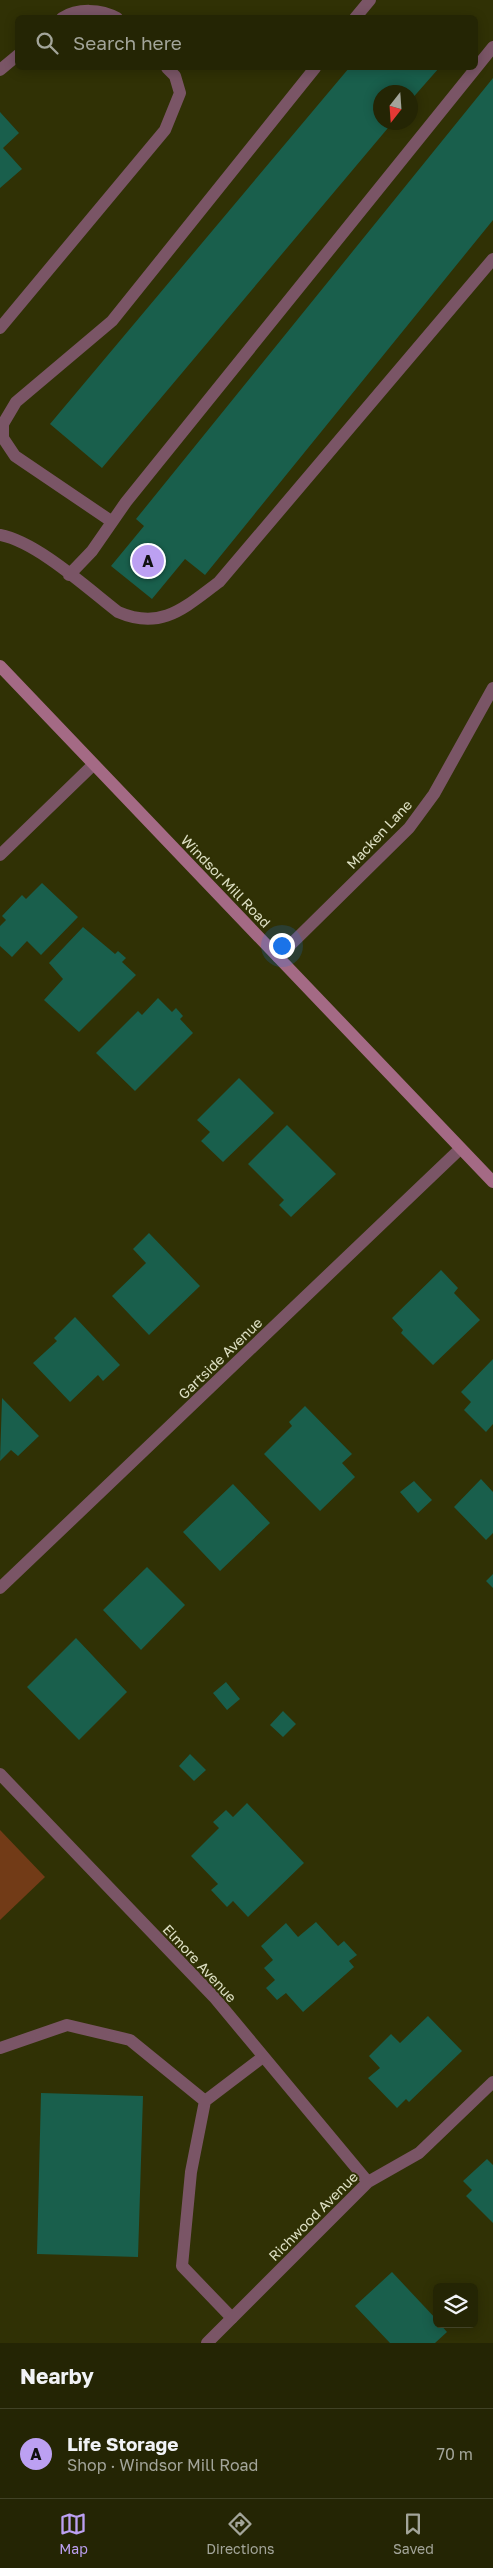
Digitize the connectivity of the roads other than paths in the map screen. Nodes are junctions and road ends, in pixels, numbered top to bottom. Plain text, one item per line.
1 (370, 0) edge
2 (72, 15) edge
3 (112, 15) edge
4 (358, 15) edge
5 (493, 47) edge
6 (15, 58) edge
7 (478, 66) edge
8 (0, 70) edge
9 (169, 70) edge
10 (313, 70) edge
11 (474, 70) edge
12 (493, 260) edge
13 (0, 328) edge
14 (111, 521) junction
15 (0, 535) edge
16 (69, 575) junction
17 (0, 666) edge
18 (493, 688) edge
19 (93, 766) junction
20 (0, 855) edge
21 (278, 957) junction
22 (460, 1149) junction
23 (493, 1182) edge
24 (0, 1588) edge
25 (0, 1774) edge
26 (0, 2048) edge
27 (263, 2057) junction
28 (493, 2082) edge
29 (204, 2101) junction
30 (368, 2182) junction
31 (232, 2318) junction
32 (207, 2343) edge

1 - 4 street
2 - 3 street
5 - 7 street
6 - 8 street
9 - 13 street
10 - 14 street
11 - 14 street
12 - 16 street
14 - 16 street
15 - 16 street
17 - 19 main road, Windsor Mill Road
18 - 21 street, Macken Lane
19 - 20 street
19 - 21 main road, Windsor Mill Road
21 - 22 main road, Windsor Mill Road
22 - 23 main road, Windsor Mill Road
22 - 24 street, Gartside Avenue
25 - 27 street, Elmore Avenue
26 - 29 street
27 - 29 street
27 - 30 street, Elmore Avenue
28 - 30 street, Richwood Avenue
29 - 31 street
30 - 31 street, Richwood Avenue
31 - 32 street, Richwood Avenue

